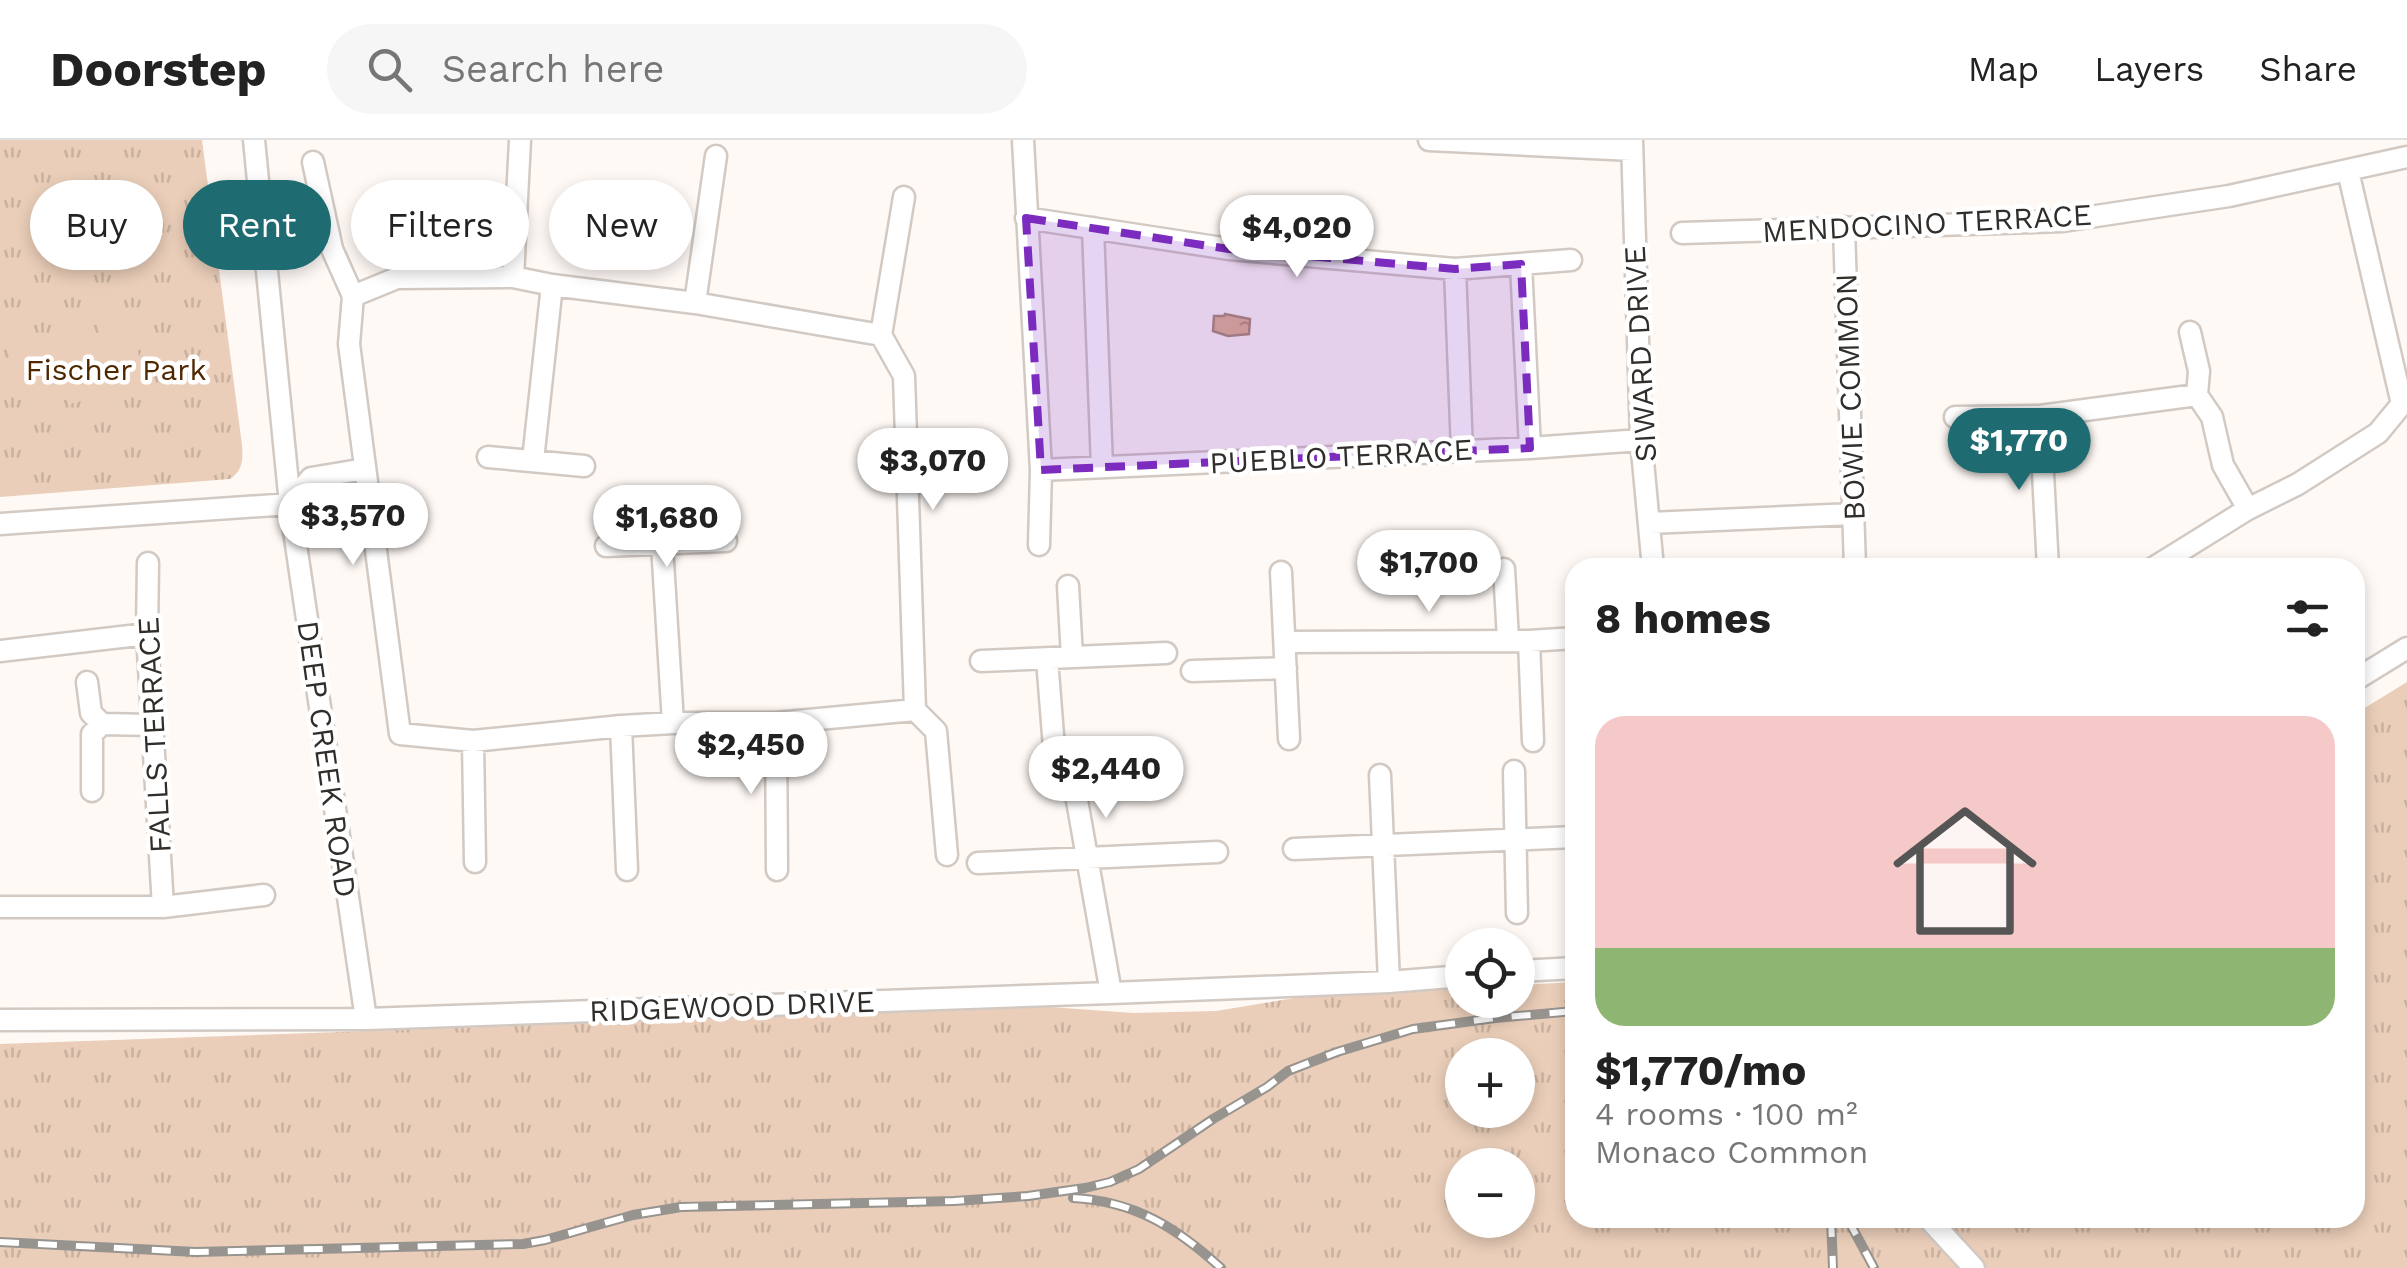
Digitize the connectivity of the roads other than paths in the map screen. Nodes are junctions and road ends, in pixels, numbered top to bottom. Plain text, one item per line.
1 (254, 140) edge
2 (520, 140) edge
3 (1023, 140) edge
4 (1429, 140) edge
5 (1632, 145) edge
6 (716, 156) dead end
7 (2407, 156) edge
8 (313, 162) dead end
9 (2348, 170) junction
10 (904, 197) dead end
11 (1026, 218) junction
12 (1844, 227) junction
13 (1093, 228) junction
14 (1682, 233) dead end
15 (1571, 260) dead end
16 (1521, 264) junction
17 (1455, 268) junction
18 (512, 277) junction
19 (552, 285) junction
20 (354, 296) junction
21 (695, 303) junction
22 (2190, 332) dead end
23 (881, 335) junction
24 (2197, 395) junction
25 (2040, 416) junction
26 (1955, 417) dead end
27 (1641, 440) junction
28 (1530, 448) junction
29 (1462, 451) junction
30 (488, 457) dead end
31 (532, 460) junction
32 (584, 466) dead end
33 (1102, 467) junction
34 (366, 470) junction
35 (1040, 470) junction
36 (290, 504) junction
37 (2248, 509) junction
38 (371, 511) junction
39 (1854, 514) junction
40 (1650, 522) junction
41 (0, 524) edge
42 (726, 541) dead end
43 (662, 545) junction
44 (1039, 545) dead end
45 (606, 546) dead end
46 (1653, 558) edge
47 (1855, 558) edge
48 (2047, 558) edge
49 (2169, 558) edge
50 (148, 563) dead end
51 (1504, 568) dead end
52 (1281, 572) dead end
53 (1068, 586) dead end
54 (147, 634) junction
55 (1565, 638) edge
56 (1518, 640) junction
57 (1284, 642) junction
58 (2407, 648) edge
59 (0, 651) edge
60 (1166, 652) dead end
61 (1072, 657) junction
62 (1047, 659) junction
63 (980, 661) dead end
64 (1286, 668) junction
65 (1192, 672) dead end
66 (2365, 674) edge
67 (87, 682) dead end
68 (914, 710) junction
69 (672, 723) junction
70 (776, 723) junction
71 (102, 724) junction
72 (152, 725) junction
73 (620, 726) junction
74 (1290, 739) dead end
75 (473, 741) junction
76 (1533, 741) dead end
77 (1514, 771) dead end
78 (1380, 775) dead end
79 (92, 791) dead end
80 (1565, 838) edge
81 (1515, 841) junction
82 (1382, 846) junction
83 (1294, 850) dead end
84 (1217, 852) dead end
85 (947, 855) dead end
86 (1088, 859) junction
87 (475, 862) dead end
88 (978, 863) dead end
89 (627, 870) dead end
90 (777, 870) dead end
91 (264, 895) dead end
92 (163, 906) junction
93 (0, 908) edge
94 (1517, 912) dead end
95 (1565, 969) edge
96 (1535, 970) edge
97 (1445, 977) edge
98 (1388, 982) junction
99 (1110, 993) junction
100 (366, 1019) junction
101 (0, 1020) edge
102 (1937, 1228) edge
103 (1974, 1268) edge

1 - 36 street, DEEP CREEK ROAD
2 - 18 street
3 - 11 street
4 - 5 street
5 - 27 street, SIWARD DRIVE
6 - 21 street
7 - 9 street, MENDOCINO TERRACE
8 - 20 street
9 - 12 street, MENDOCINO TERRACE
9 - 37 street
10 - 23 street
11 - 13 street
11 - 35 street
12 - 14 street, MENDOCINO TERRACE
12 - 39 street, BOWIE COMMON
13 - 17 street
13 - 33 street
15 - 16 street
16 - 17 street
16 - 28 street
17 - 29 street
18 - 19 street
18 - 20 street
19 - 21 street
19 - 31 street
20 - 34 street
21 - 23 street
22 - 24 street
23 - 68 street
24 - 25 street
24 - 37 street
25 - 26 street
25 - 48 street
27 - 28 street, PUEBLO TERRACE
27 - 40 street, SIWARD DRIVE
28 - 29 street, PUEBLO TERRACE
29 - 33 street, PUEBLO TERRACE
30 - 31 street
31 - 32 street
33 - 35 street, PUEBLO TERRACE
34 - 36 street
34 - 38 street
35 - 44 street
36 - 38 street
36 - 41 street
36 - 100 street, DEEP CREEK ROAD
37 - 49 street
38 - 75 street
39 - 40 street
39 - 47 street, BOWIE COMMON
40 - 46 street, SIWARD DRIVE
42 - 43 street
43 - 45 street
43 - 69 street
50 - 54 street, FALLS TERRACE
51 - 56 street
52 - 57 street
53 - 61 street
54 - 59 street
54 - 72 street, FALLS TERRACE
55 - 56 street
56 - 57 street
56 - 76 street
57 - 64 street
58 - 66 street
60 - 61 street
61 - 62 street
62 - 63 street
62 - 86 street
64 - 65 street
64 - 74 street
67 - 71 street
68 - 70 street
68 - 85 street
69 - 70 street
69 - 73 street
70 - 90 street
71 - 72 street
71 - 79 street
72 - 92 street, FALLS TERRACE
73 - 75 street
73 - 89 street
75 - 87 street
77 - 81 street
78 - 82 street
80 - 81 street
81 - 82 street
81 - 94 street
82 - 83 street
82 - 98 street
84 - 86 street
86 - 88 street
86 - 99 street
91 - 92 street
92 - 93 street
95 - 96 street
97 - 98 street, RIDGEWOOD DRIVE
98 - 99 street, RIDGEWOOD DRIVE
99 - 100 street, RIDGEWOOD DRIVE
100 - 101 street, RIDGEWOOD DRIVE
102 - 103 street

